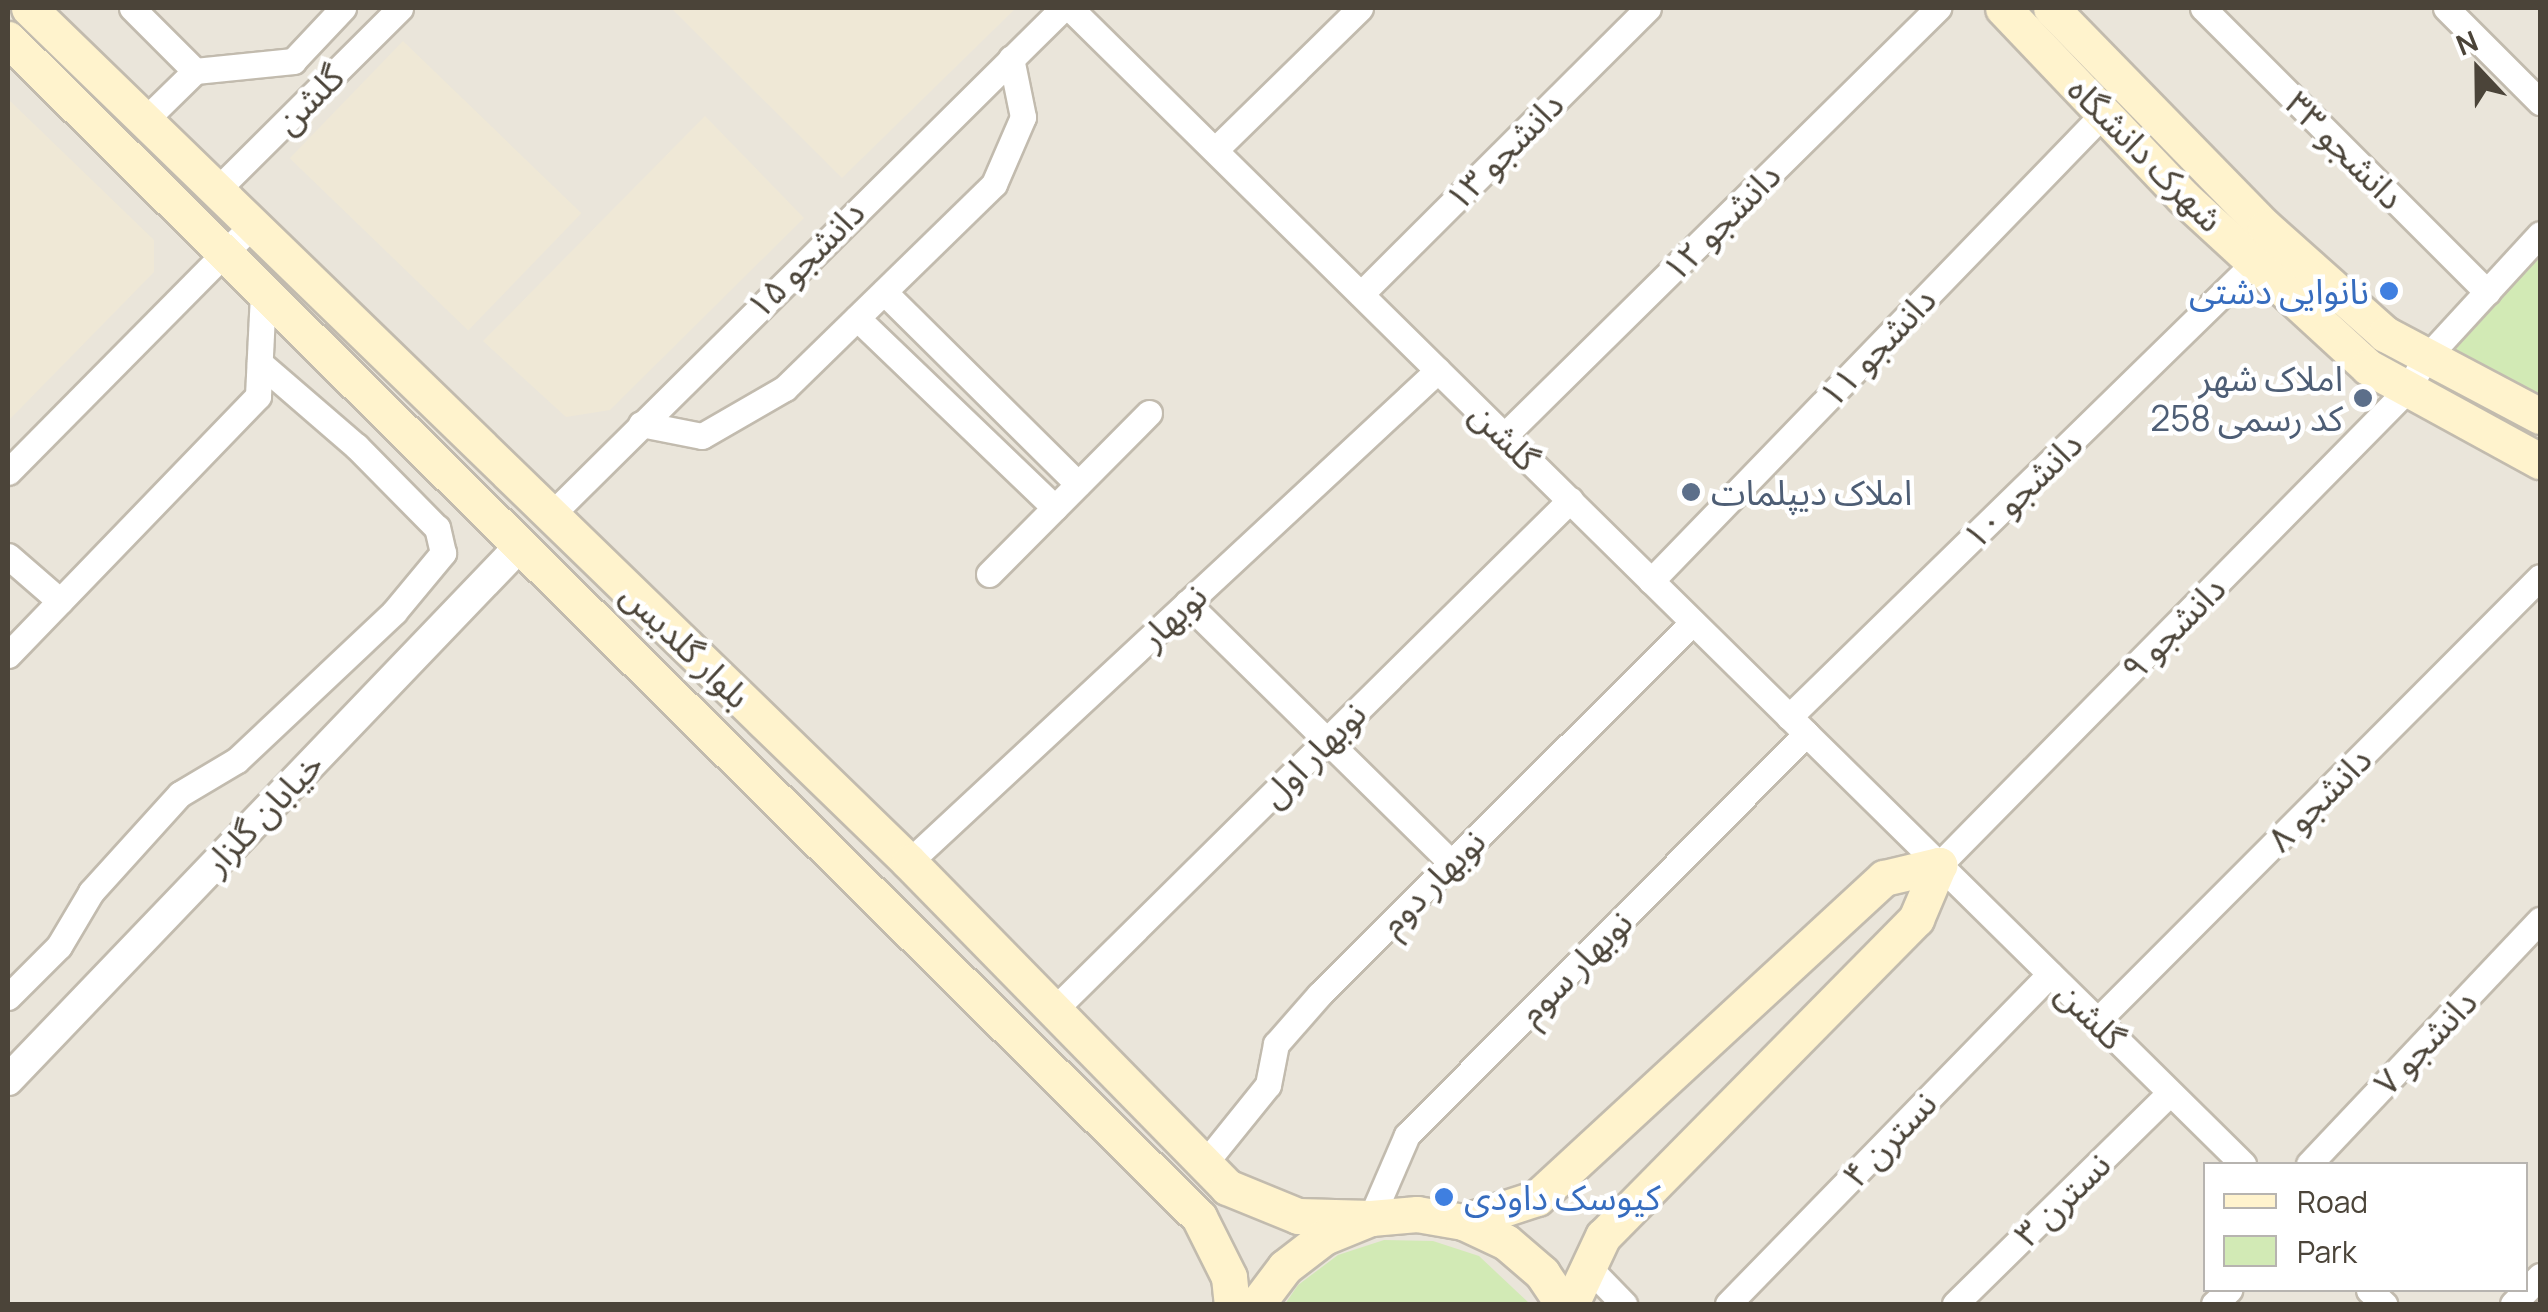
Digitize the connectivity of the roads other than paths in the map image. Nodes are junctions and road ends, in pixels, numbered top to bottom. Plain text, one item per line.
1 (28, 8) edge
2 (132, 8) edge
3 (343, 8) edge
4 (400, 8) edge
5 (1066, 8) edge
6 (1360, 8) edge
7 (1648, 8) edge
8 (1938, 8) edge
9 (2004, 8) edge
10 (2051, 8) edge
11 (2203, 8) edge
12 (2446, 8) edge
13 (8, 39) edge
14 (1011, 58) junction
15 (196, 70) junction
16 (2540, 102) edge
17 (2104, 113) junction
18 (144, 121) junction
19 (1214, 150) junction
20 (217, 190) junction
21 (253, 224) junction
22 (2540, 234) edge
23 (224, 254) junction
24 (2254, 262) junction
25 (884, 292) junction
26 (2487, 292) junction
27 (263, 293) junction
28 (1360, 294) junction
29 (857, 318) junction
30 (2426, 358) junction
31 (260, 364) junction
32 (1438, 370) junction
33 (2406, 391) junction
34 (1149, 413) dead end
35 (2540, 416) edge
36 (641, 424) junction
37 (1504, 436) junction
38 (2540, 461) edge
39 (8, 472) edge
40 (1078, 484) junction
41 (1570, 500) junction
42 (1055, 508) junction
43 (552, 514) junction
44 (519, 546) junction
45 (8, 556) edge
46 (990, 574) dead end
47 (2540, 577) edge
48 (1651, 580) junction
49 (60, 601) junction
50 (1187, 603) junction
51 (1693, 622) junction
52 (8, 655) edge
53 (1798, 726) junction
54 (1327, 740) junction
55 (881, 834) junction
56 (909, 862) junction
57 (1451, 862) junction
58 (1939, 864) junction
59 (842, 868) junction
60 (2540, 920) edge
61 (2050, 974) junction
62 (8, 997) edge
63 (1056, 1008) junction
64 (2098, 1021) junction
65 (8, 1080) edge
66 (2170, 1093) junction
67 (2241, 1162) edge
68 (2310, 1162) edge
69 (1205, 1163) junction
70 (1371, 1218) junction
71 (1464, 1222) junction
72 (1588, 1267) junction
73 (1232, 1304) edge
74 (1257, 1304) edge
75 (1563, 1304) edge
76 (1571, 1304) edge
77 (1624, 1304) edge
78 (1728, 1304) edge
79 (1954, 1304) edge

1 - 18 main road, بلوار گلدیس
2 - 15 street
3 - 15 street
4 - 20 street, گلشن
5 - 14 street, دانشجو ۱۵
5 - 19 street, گلشن
6 - 19 street
7 - 28 street, دانشجو ۱۳
8 - 37 street, دانشجو ۱۲
9 - 17 main road, شهرک دانشگاه
10 - 30 main road, شهرک دانشگاه
11 - 26 street, دانشجو ۳۳
12 - 16 street
13 - 23 main road, بلوار گلدیس
14 - 25 street
14 - 36 street, دانشجو ۱۵
15 - 18 street
17 - 24 main road, شهرک دانشگاه
17 - 48 street, دانشجو ۱۱
18 - 20 main road, بلوار گلدیس
19 - 28 street, گلشن
20 - 21 main road, بلوار گلدیس
21 - 23 street
21 - 43 main road, بلوار گلدیس
22 - 26 street, دانشجو ۹
23 - 27 main road, بلوار گلدیس
23 - 39 street
24 - 33 main road, شهرک دانشگاه
24 - 53 street, دانشجو ۱۰
25 - 29 street
25 - 40 street
26 - 30 street, دانشجو ۹
27 - 31 street
27 - 44 main road, بلوار گلدیس
28 - 32 street, گلشن
29 - 36 street
29 - 42 street
30 - 33 street, دانشجو ۹
30 - 35 main road, شهرک دانشگاه
31 - 49 street
31 - 62 street
32 - 37 street, گلشن
32 - 50 street, نوبهار
33 - 38 main road, شهرک دانشگاه
33 - 58 street, دانشجو ۹
34 - 40 street
36 - 43 street, دانشجو ۱۵
37 - 41 street, گلشن
40 - 42 street
41 - 48 street, گلشن
41 - 54 street, نوبهار اول
42 - 46 street
43 - 44 main road
43 - 55 main road, بلوار گلدیس
44 - 59 main road, بلوار گلدیس
44 - 65 street, خیابان گلزار
45 - 49 street
47 - 64 street, دانشجو ۸
48 - 51 street, گلشن
49 - 52 street
50 - 54 street
50 - 56 street, نوبهار
51 - 53 street, گلشن
51 - 57 street, نوبهار دوم
53 - 58 street, گلشن
53 - 70 street, نوبهار سوم
54 - 57 street
54 - 63 street, نوبهار اول
55 - 56 main road, بلوار گلدیس
55 - 59 main road
56 - 63 main road, بلوار گلدیس
57 - 69 street, نوبهار دوم
58 - 61 street, گلشن
58 - 71 main road
58 - 72 main road
59 - 73 main road, بلوار گلدیس
60 - 68 street, دانشجو ۷
61 - 64 street, گلشن
61 - 78 street, نسترن ۴
63 - 69 main road, بلوار گلدیس
64 - 66 street, گلشن
66 - 67 street, گلشن
66 - 79 street, نسترن ۳
69 - 70 main road, بلوار گلدیس
70 - 71 main road
70 - 74 main road
71 - 75 main road
72 - 76 main road
72 - 77 street

